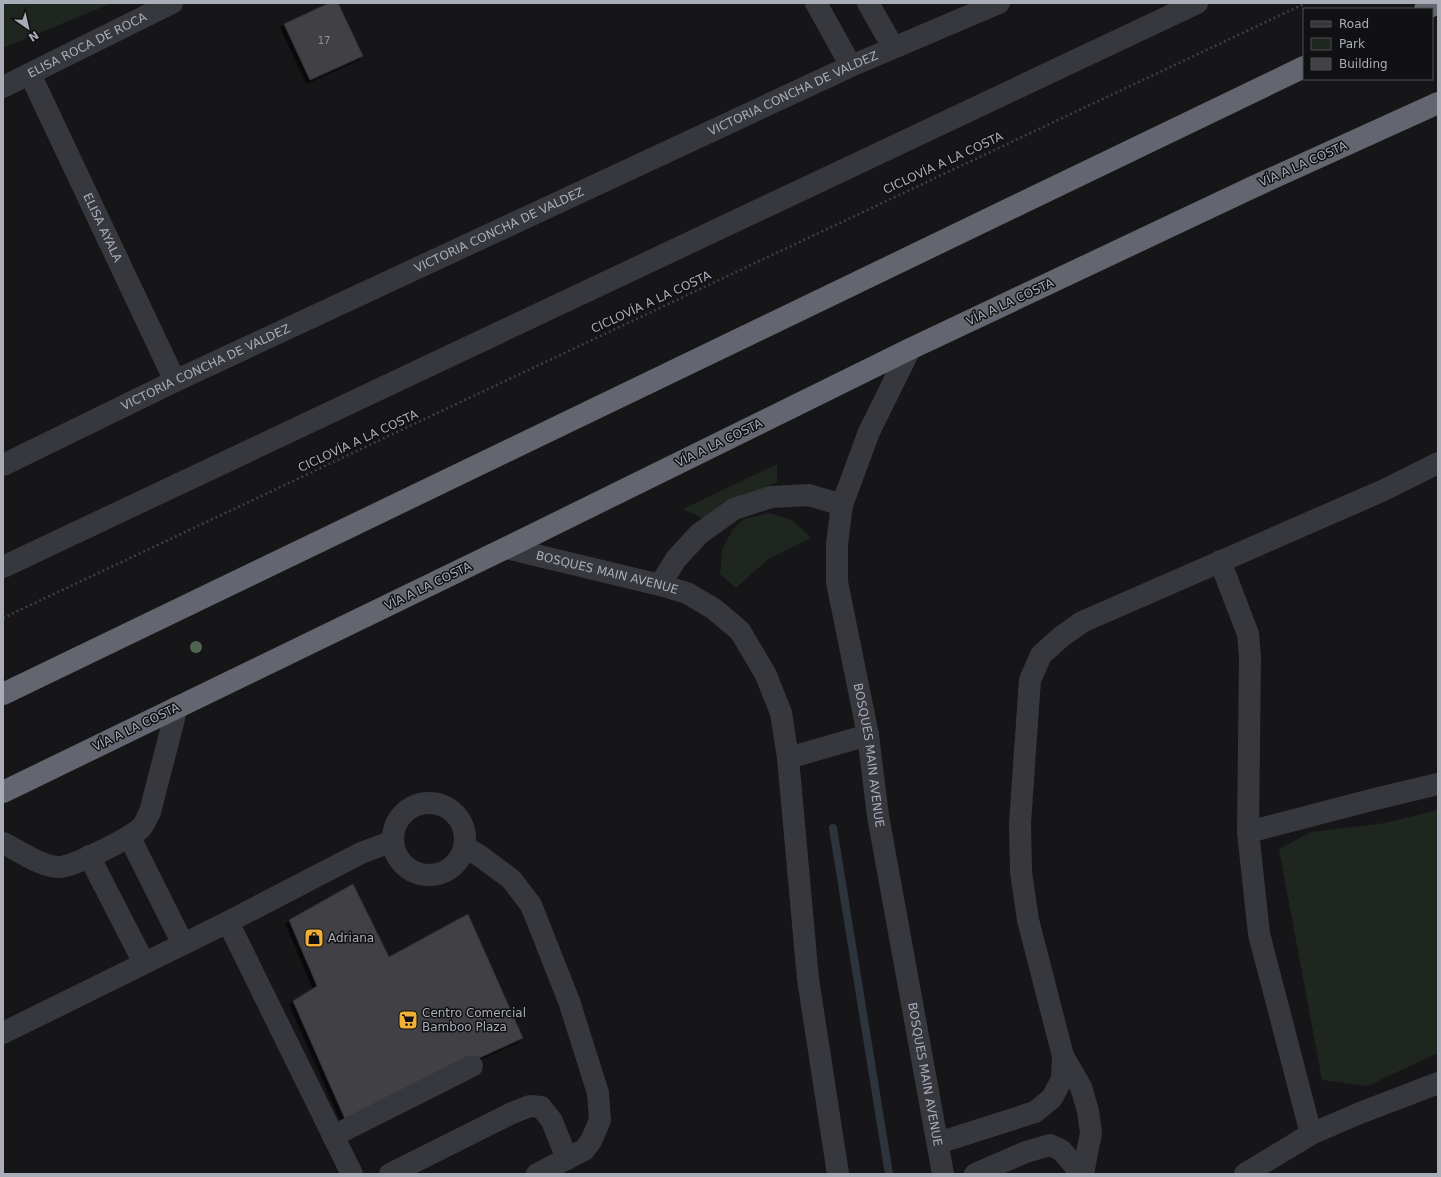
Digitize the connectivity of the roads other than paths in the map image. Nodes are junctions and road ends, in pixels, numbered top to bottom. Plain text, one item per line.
1 (172, 3) edge
2 (816, 3) edge
3 (868, 3) edge
4 (999, 3) edge
5 (1197, 3) edge
6 (1438, 3) edge
7 (1428, 8) edge
8 (892, 48) junction
9 (851, 66) junction
10 (1303, 67) edge
11 (30, 74) junction
12 (3, 87) edge
13 (1438, 103) edge
14 (910, 349) junction
15 (175, 381) junction
16 (1438, 463) edge
17 (3, 465) edge
18 (842, 505) junction
19 (506, 548) junction
20 (1220, 561) junction
21 (3, 567) edge
22 (660, 585) junction
23 (3, 694) edge
24 (177, 707) junction
25 (868, 735) junction
26 (788, 758) junction
27 (1438, 784) edge
28 (3, 792) edge
29 (1248, 832) junction
30 (129, 836) junction
31 (393, 841) junction
32 (3, 843) edge
33 (465, 847) junction
34 (89, 856) junction
35 (228, 922) junction
36 (183, 944) junction
37 (144, 963) junction
38 (3, 1033) edge
39 (1063, 1056) junction
40 (472, 1066) dead end
41 (1438, 1083) edge
42 (1311, 1134) junction
43 (333, 1136) junction
44 (938, 1143) junction
45 (567, 1158) junction
46 (352, 1174) edge
47 (390, 1174) edge
48 (537, 1174) edge
49 (838, 1174) edge
50 (943, 1174) edge
51 (975, 1174) edge
52 (1083, 1174) edge
53 (1245, 1174) edge

1 - 11 street, ELISA ROCA DE ROCA
2 - 9 street
3 - 8 street
4 - 8 street, VICTORIA CONCHA DE VALDEZ
5 - 21 street
6 - 7 highway
8 - 9 street, VICTORIA CONCHA DE VALDEZ
9 - 15 street, VICTORIA CONCHA DE VALDEZ
10 - 23 highway
11 - 12 street, ELISA ROCA DE ROCA
11 - 15 street, ELISA AYALA
13 - 14 highway, VÍA A LA COSTA
14 - 18 street, BOSQUES MAIN AVENUE
14 - 19 highway, VÍA A LA COSTA
15 - 17 street, VICTORIA CONCHA DE VALDEZ
16 - 20 street
18 - 22 street
18 - 25 street, BOSQUES MAIN AVENUE
19 - 22 street, BOSQUES MAIN AVENUE
19 - 24 highway, VÍA A LA COSTA
20 - 29 street
20 - 39 street
22 - 26 street, BOSQUES MAIN AVENUE
24 - 28 highway, VÍA A LA COSTA
24 - 30 street
25 - 26 street
25 - 44 street, BOSQUES MAIN AVENUE
26 - 49 street, BOSQUES MAIN AVENUE
27 - 29 street
29 - 42 street
30 - 34 street
30 - 36 street
31 - 33 street
31 - 33 street
31 - 35 street
32 - 34 street
33 - 45 street
34 - 37 street
35 - 36 street
35 - 43 street
36 - 37 street
37 - 38 street
39 - 44 street
39 - 52 street
40 - 43 street
41 - 42 street
42 - 53 street
43 - 46 street
44 - 50 street, BOSQUES MAIN AVENUE
45 - 47 street
45 - 48 street
51 - 52 street

